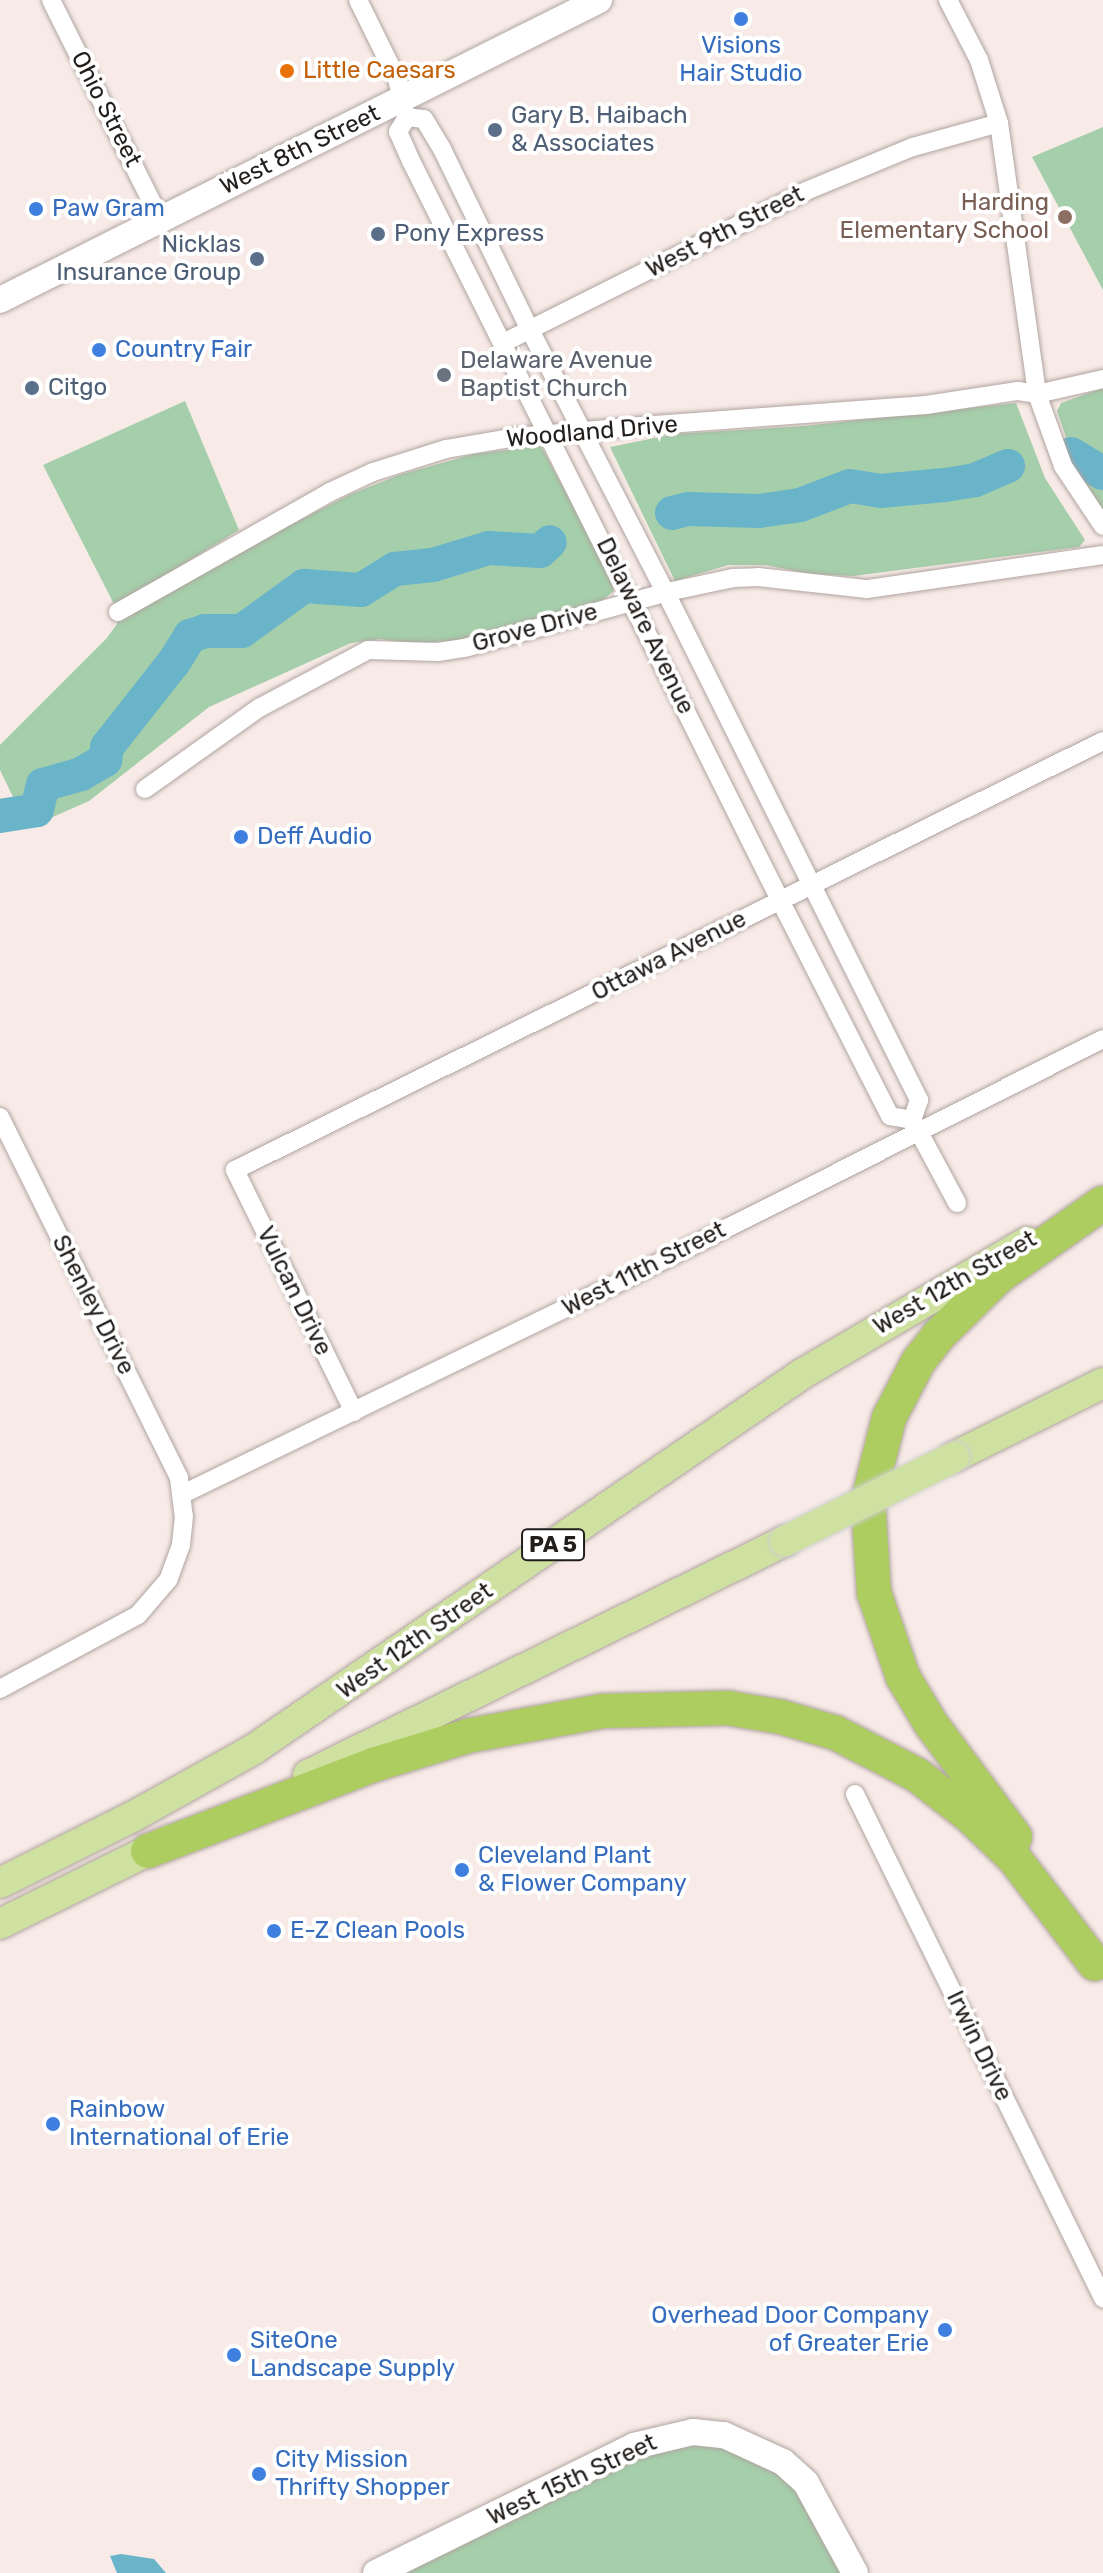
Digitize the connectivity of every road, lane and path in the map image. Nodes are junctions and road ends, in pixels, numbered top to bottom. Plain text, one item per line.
1 (51, 0) edge
2 (358, 0) edge
3 (599, 0) edge
4 (948, 0) edge
5 (404, 108) junction
6 (999, 123) junction
7 (160, 219) junction
8 (0, 300) edge
9 (530, 330) junction
10 (503, 343) junction
11 (1103, 379) edge
12 (1037, 394) junction
13 (584, 432) junction
14 (550, 435) junction
15 (1103, 526) edge
16 (1103, 555) edge
17 (666, 593) junction
18 (633, 602) junction
19 (118, 612) dead end
20 (1103, 741) edge
21 (145, 789) dead end
22 (810, 885) junction
23 (780, 900) junction
24 (1103, 1039) edge
25 (0, 1117) edge
26 (916, 1126) junction
27 (235, 1170) joint
28 (1103, 1202) edge
29 (957, 1203) dead end
30 (1103, 1383) edge
31 (354, 1412) junction
32 (183, 1494) junction
33 (0, 1689) edge
34 (855, 1794) dead end
35 (148, 1851) junction
36 (0, 1883) edge
37 (0, 1924) edge
38 (1099, 1970) edge
39 (1103, 2298) edge
40 (376, 2573) edge
41 (855, 2573) edge

1 - 7 street, Ohio Street
2 - 5 street, Delaware Avenue
3 - 5 main road, West 8th Street
4 - 6 street
5 - 7 main road, West 8th Street
5 - 9 street, Delaware Avenue
5 - 10 street, Delaware Avenue
6 - 9 street, West 9th Street
6 - 12 street
7 - 8 main road, West 8th Street
9 - 10 street, West 9th Street
9 - 13 street, Delaware Avenue
10 - 14 street, Delaware Avenue
11 - 12 street, Woodland Drive
12 - 13 street, Woodland Drive
12 - 15 street
13 - 14 street, Woodland Drive
13 - 17 street, Delaware Avenue
14 - 18 street, Delaware Avenue
14 - 19 street, Woodland Drive
16 - 17 street, Grove Drive
17 - 18 street, Grove Drive
17 - 22 street, Delaware Avenue
18 - 21 street, Grove Drive
18 - 23 street, Delaware Avenue
20 - 22 street, Ottawa Avenue
22 - 23 street, Ottawa Avenue
22 - 26 street, Delaware Avenue
23 - 26 street, Delaware Avenue
23 - 27 street, Ottawa Avenue
24 - 26 street, West 11th Street
25 - 32 street, Shenley Drive
26 - 29 street, Delaware Avenue
26 - 31 street, West 11th Street
27 - 31 street, Vulcan Drive
28 - 36 main road, West 12th Street / PA 5
28 - 38 highway
30 - 35 main road, bridge
31 - 32 street, West 11th Street
32 - 33 street
34 - 39 street, Irwin Drive
35 - 37 main road
35 - 38 highway
40 - 41 main road, West 15th Street

